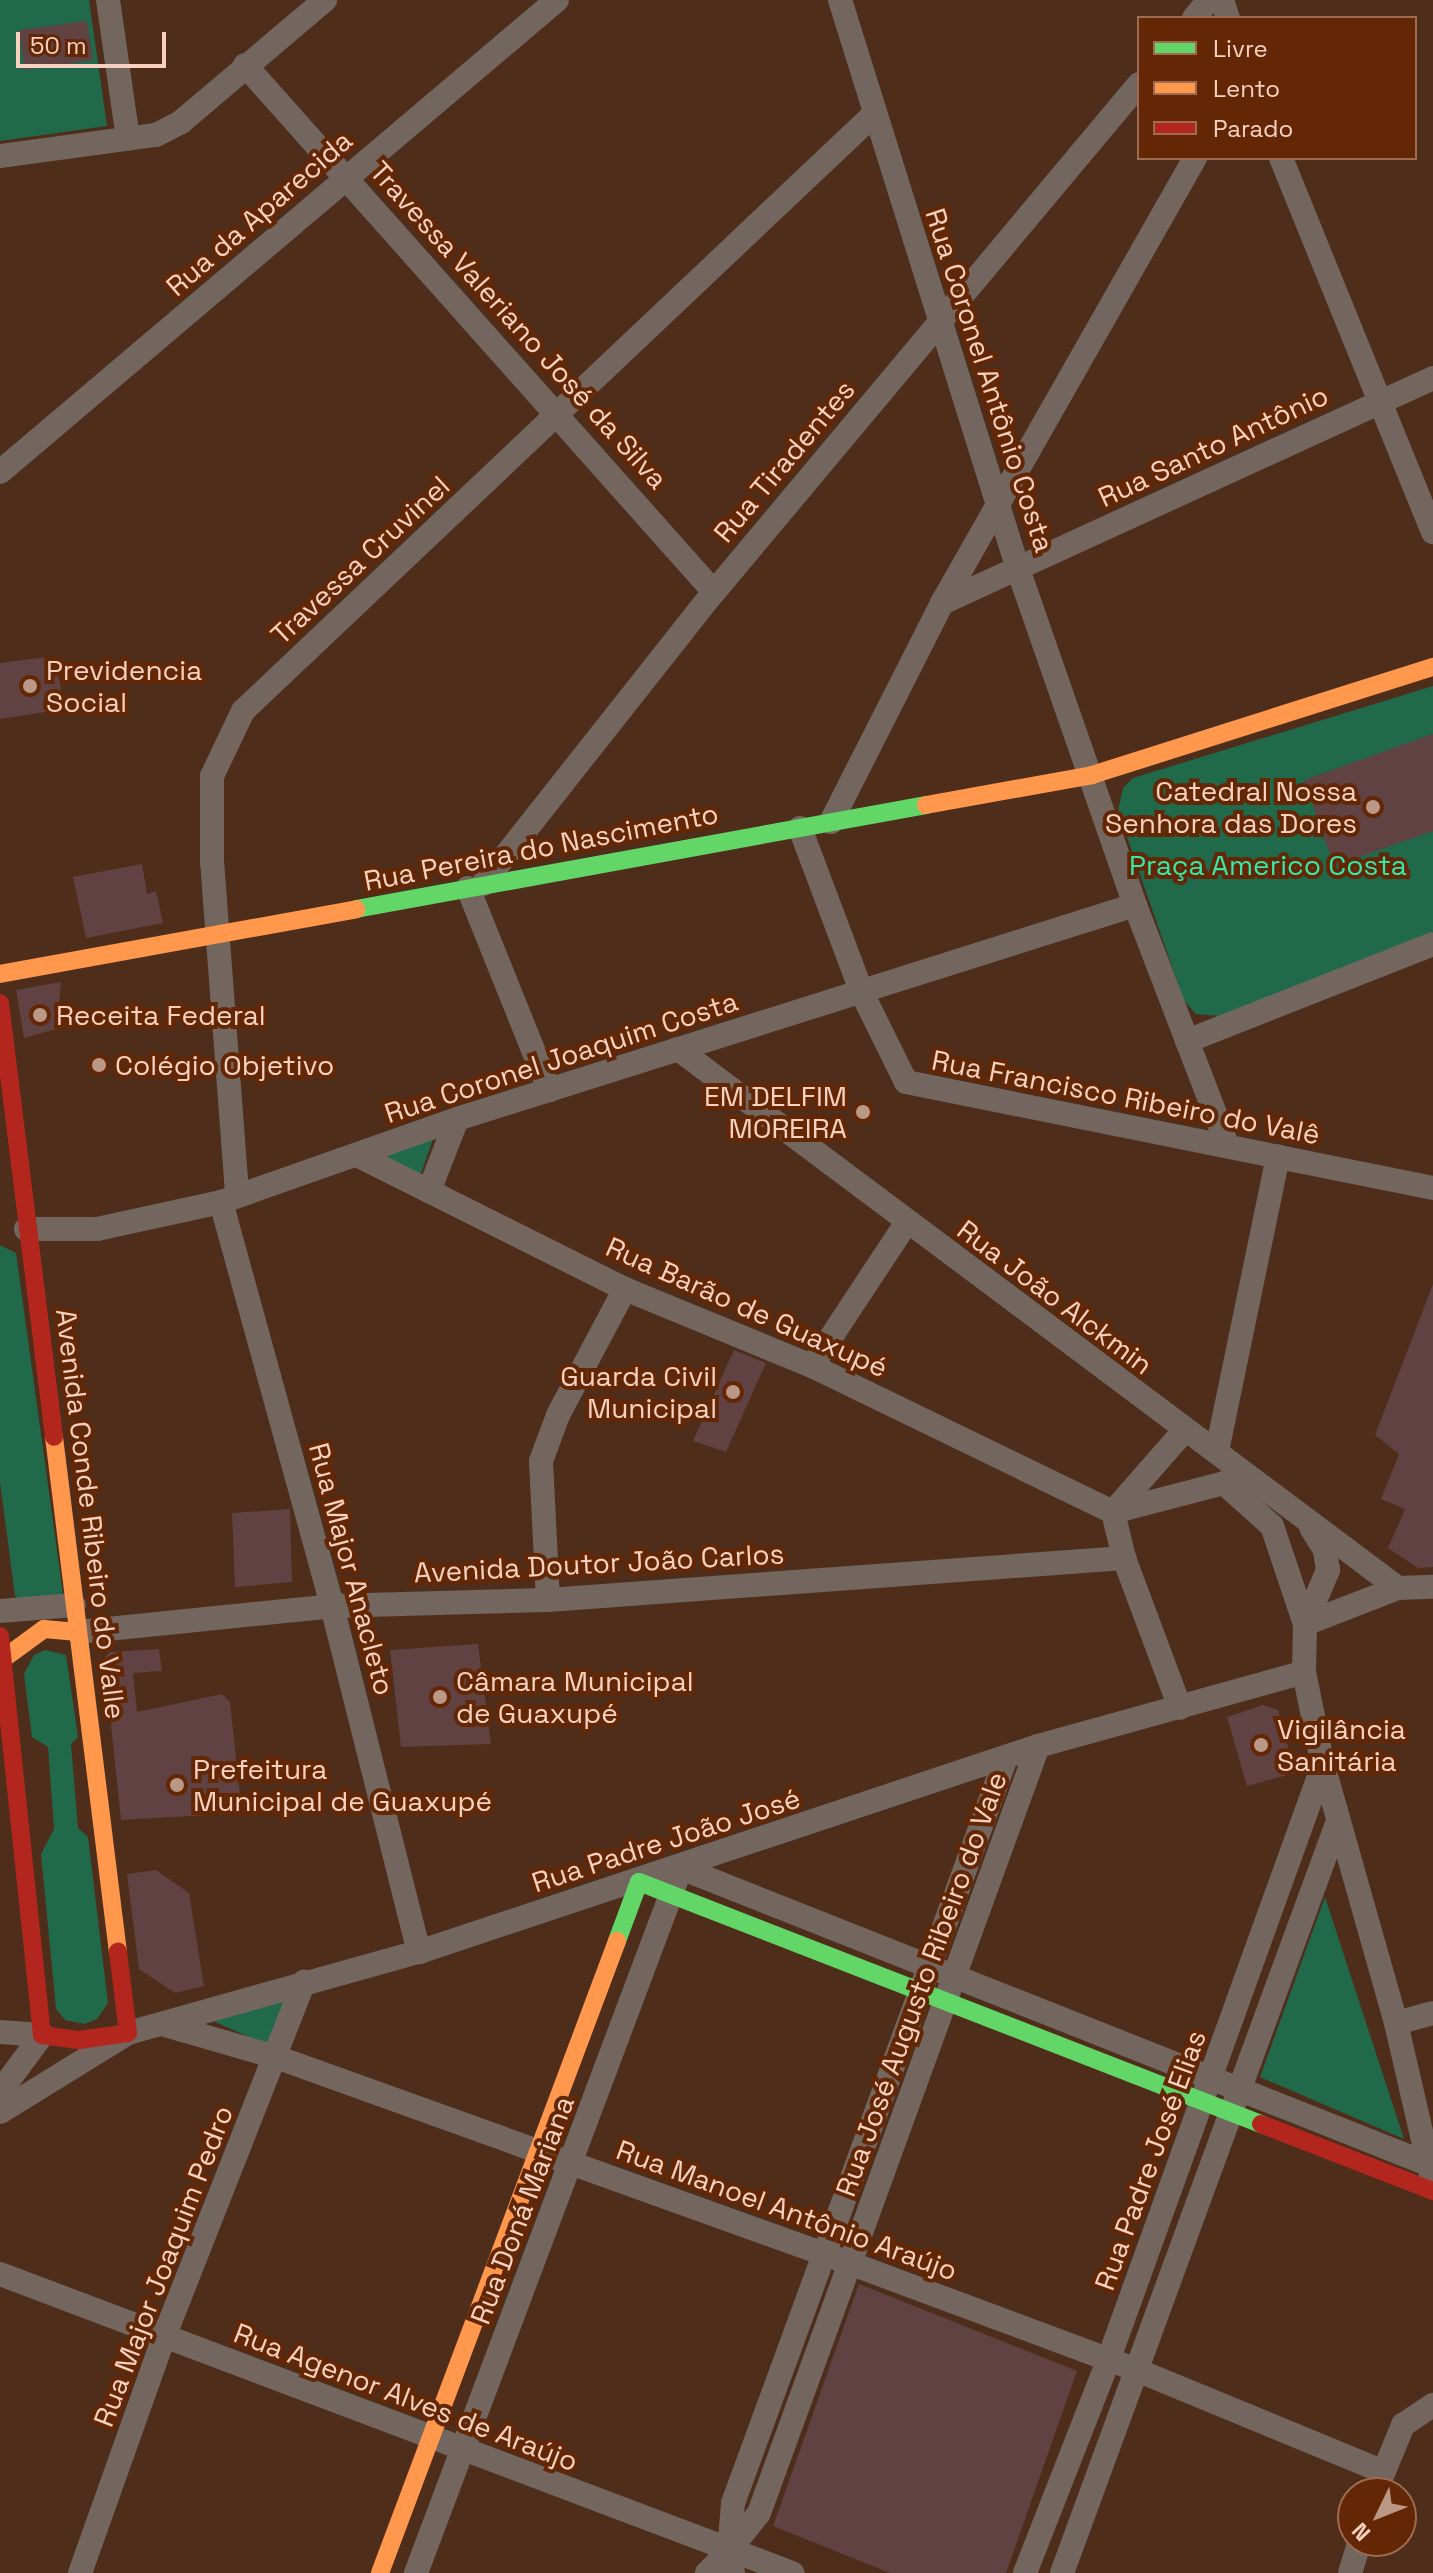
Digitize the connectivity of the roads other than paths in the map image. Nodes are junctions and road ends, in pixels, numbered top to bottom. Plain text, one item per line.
1 (108, 0) edge
2 (325, 0) edge
3 (557, 0) edge
4 (840, 0) edge
5 (1209, 0) edge
6 (1196, 16) edge
7 (245, 65) junction
8 (1137, 86) edge
9 (873, 115) junction
10 (128, 139) junction
11 (0, 156) edge
12 (1194, 160) edge
13 (1282, 160) edge
14 (347, 176) junction
15 (941, 321) junction
16 (1433, 378) edge
17 (1380, 401) junction
18 (559, 415) junction
19 (0, 472) edge
20 (999, 501) junction
21 (1433, 532) edge
22 (1018, 569) junction
23 (714, 592) junction
24 (942, 603) junction
25 (1433, 667) edge
26 (1092, 775) junction
27 (831, 822) junction
28 (800, 828) junction
29 (476, 886) junction
30 (1135, 905) junction
31 (222, 936) junction
32 (1433, 944) edge
33 (0, 974) edge
34 (862, 993) junction
35 (0, 1003) edge
36 (1187, 1041) junction
37 (678, 1049) junction
38 (549, 1090) junction
39 (457, 1119) junction
40 (1227, 1145) junction
41 (357, 1155) junction
42 (1278, 1156) junction
43 (1433, 1188) edge
44 (429, 1191) junction
45 (229, 1198) junction
46 (907, 1222) junction
47 (0, 1227) edge
48 (26, 1229) junction
49 (625, 1289) junction
50 (812, 1366) junction
51 (1184, 1431) junction
52 (1217, 1451) junction
53 (1113, 1512) junction
54 (1306, 1520) junction
55 (1124, 1558) junction
56 (1433, 1587) edge
57 (1398, 1588) junction
58 (548, 1600) junction
59 (74, 1605) junction
60 (332, 1606) junction
61 (0, 1611) edge
62 (1305, 1624) junction
63 (78, 1632) junction
64 (0, 1636) edge
65 (3, 1659) junction
66 (1304, 1672) junction
67 (1180, 1708) junction
68 (1038, 1746) junction
69 (1005, 1760) junction
70 (1323, 1765) junction
71 (5, 1773) edge
72 (1338, 1821) junction
73 (681, 1868) junction
74 (639, 1882) junction
75 (672, 1894) junction
76 (419, 1952) junction
77 (929, 1966) junction
78 (957, 1975) junction
79 (304, 1982) junction
80 (919, 1991) junction
81 (947, 2003) junction
82 (1433, 2013) edge
83 (1396, 2023) junction
84 (165, 2025) junction
85 (0, 2032) edge
86 (128, 2033) junction
87 (42, 2035) junction
88 (276, 2057) junction
89 (1213, 2075) junction
90 (3, 2076) edge
91 (1241, 2086) junction
92 (1204, 2100) junction
93 (1231, 2110) junction
94 (0, 2112) edge
95 (542, 2153) junction
96 (573, 2164) junction
97 (1431, 2180) edge
98 (823, 2254) junction
99 (852, 2264) junction
100 (0, 2274) edge
101 (164, 2337) junction
102 (1108, 2361) junction
103 (1139, 2371) junction
104 (1433, 2405) edge
105 (429, 2440) junction
106 (462, 2453) junction
107 (1367, 2477) edge
108 (1380, 2477) edge
109 (731, 2562) edge
110 (80, 2573) edge
111 (380, 2573) edge
112 (416, 2573) edge
113 (707, 2573) edge
114 (792, 2573) edge
115 (1025, 2573) edge
116 (1062, 2573) edge

1 - 10 street
2 - 7 street
3 - 14 street, Rua da Aparecida
4 - 9 street, Rua Coronel Antônio Costa
5 - 6 street
7 - 10 street
7 - 14 street, Travessa Valeriano José da Silva
8 - 15 street, Rua Tiradentes
9 - 15 street, Rua Coronel Antônio Costa
9 - 18 street, Travessa Cruvinel
10 - 11 street
12 - 20 street
13 - 17 street
14 - 18 street, Travessa Valeriano José da Silva
14 - 19 street, Rua da Aparecida
15 - 20 street, Rua Coronel Antônio Costa
15 - 23 street, Rua Tiradentes
16 - 17 street, Rua Santo Antônio
17 - 21 street
17 - 22 street, Rua Santo Antônio
18 - 23 street, Travessa Valeriano José da Silva
18 - 31 street, Travessa Cruvinel
20 - 22 street, Rua Coronel Antônio Costa
20 - 24 street
22 - 24 street, Rua Santo Antônio
22 - 26 street, Rua Coronel Antônio Costa
23 - 29 street, Rua Tiradentes
24 - 27 street
25 - 26 street, Rua Pereira do Nascimento
26 - 27 street, Rua Pereira do Nascimento
26 - 30 street
27 - 28 street, Rua Pereira do Nascimento
28 - 29 street, Rua Pereira do Nascimento
28 - 34 street, Rua Francisco Ribeiro do Valê
29 - 31 street, Rua Pereira do Nascimento
29 - 38 street
30 - 34 street, Rua Coronel Joaquim Costa
30 - 36 street
31 - 33 street, Rua Pereira do Nascimento
31 - 45 street, Travessa Cruvinel
32 - 36 street
34 - 37 street, Rua Coronel Joaquim Costa
34 - 40 street, Rua Francisco Ribeiro do Valê
35 - 48 street, Avenida Conde Ribeiro do Valle
36 - 40 street
37 - 38 street, Rua Coronel Joaquim Costa
37 - 46 street, Rua João Alckmin
38 - 39 street, Rua Coronel Joaquim Costa
39 - 41 street, Rua Coronel Joaquim Costa
39 - 44 street
40 - 42 street, Rua Francisco Ribeiro do Valê
41 - 44 street, Rua Barão de Guaxupé
41 - 45 street, Rua Coronel Joaquim Costa
42 - 43 street, Rua Francisco Ribeiro do Valê
42 - 52 street
44 - 49 street, Rua Barão de Guaxupé
45 - 48 street, Rua Coronel Joaquim Costa
45 - 60 street, Rua Major Anacleto
46 - 50 street
46 - 51 street, Rua João Alckmin
47 - 48 street, Rua Coronel Joaquim Costa
48 - 59 street, Avenida Conde Ribeiro do Valle
49 - 50 street, Rua Barão de Guaxupé
49 - 58 street
50 - 53 street, Rua Barão de Guaxupé
51 - 52 street, Rua João Alckmin
51 - 53 street
52 - 54 street, Rua João Alckmin
53 - 55 street
53 - 62 street
54 - 57 street, Rua João Alckmin
54 - 62 street
55 - 58 street, Avenida Doutor João Carlos
55 - 67 street
56 - 57 street
57 - 62 street
58 - 60 street, Avenida Doutor João Carlos
59 - 61 street
59 - 63 street, Avenida Conde Ribeiro do Valle
60 - 63 street, Avenida Doutor João Carlos
60 - 76 street, Rua Major Anacleto
62 - 66 street
63 - 65 street
63 - 86 street, Avenida Conde Ribeiro do Valle
64 - 65 street
65 - 71 street
66 - 67 street, Rua Padre João José
66 - 70 street
67 - 68 street, Rua Padre João José
68 - 69 street, Rua Padre João José
68 - 78 street, Rua José Augusto Ribeiro do Vale
69 - 73 street, Rua Padre João José
69 - 77 street, Rua José Augusto Ribeiro do Vale
70 - 72 street
70 - 89 street, Rua Padre José Elias
71 - 87 street
72 - 83 street
72 - 91 street, Rua Padre José Elias
73 - 74 street, Rua Padre João José
73 - 75 street, Rua Doná Mariana
73 - 77 street
74 - 75 street
74 - 76 street, Rua Padre João José
74 - 95 street, Rua Doná Mariana
75 - 80 street
75 - 96 street, Rua Doná Mariana
76 - 79 street, Rua Padre João José
77 - 78 street
77 - 80 street, Rua José Augusto Ribeiro do Vale
78 - 81 street, Rua José Augusto Ribeiro do Vale
78 - 89 street
79 - 84 street, Rua Padre João José
79 - 88 street, Rua Major Joaquim Pedro
80 - 81 street
80 - 98 street, Rua José Augusto Ribeiro do Vale
81 - 92 street
81 - 99 street, Rua José Augusto Ribeiro do Vale
82 - 83 street
83 - 97 street
84 - 86 street, Rua Padre João José
84 - 88 street, Rua Manoel Antônio Araújo
85 - 87 street
86 - 87 street, Rua Padre João José
86 - 94 street
87 - 90 street
88 - 95 street, Rua Manoel Antônio Araújo
88 - 101 street, Rua Major Joaquim Pedro
89 - 91 street
89 - 92 street, Rua Padre José Elias
91 - 93 street, Rua Padre José Elias
91 - 97 street
92 - 93 street
92 - 102 street, Rua Padre José Elias
93 - 97 street
93 - 103 street, Rua Padre José Elias
95 - 96 street, Rua Manoel Antônio Araújo
95 - 105 street, Rua Doná Mariana
96 - 98 street, Rua Manoel Antônio Araújo
96 - 106 street, Rua Doná Mariana
98 - 99 street, Rua Manoel Antônio Araújo
98 - 109 street, Rua José Augusto Ribeiro do Vale
99 - 102 street, Rua Manoel Antônio Araújo
99 - 109 street, Rua José Augusto Ribeiro do Vale
100 - 101 street, Rua Agenor Alves de Araújo
101 - 105 street, Rua Agenor Alves de Araújo
101 - 110 street, Rua Major Joaquim Pedro
102 - 103 street, Rua Manoel Antônio Araújo
102 - 115 street, Rua Padre José Elias
103 - 107 street, Rua Manoel Antônio Araújo
103 - 116 street, Rua Padre José Elias
104 - 108 street
105 - 106 street, Rua Agenor Alves de Araújo
105 - 111 street, Rua Doná Mariana
106 - 109 street, Rua Agenor Alves de Araújo
106 - 112 street, Rua Doná Mariana
109 - 113 street, Rua José Augusto Ribeiro do Vale
109 - 114 street, Rua Agenor Alves de Araújo

